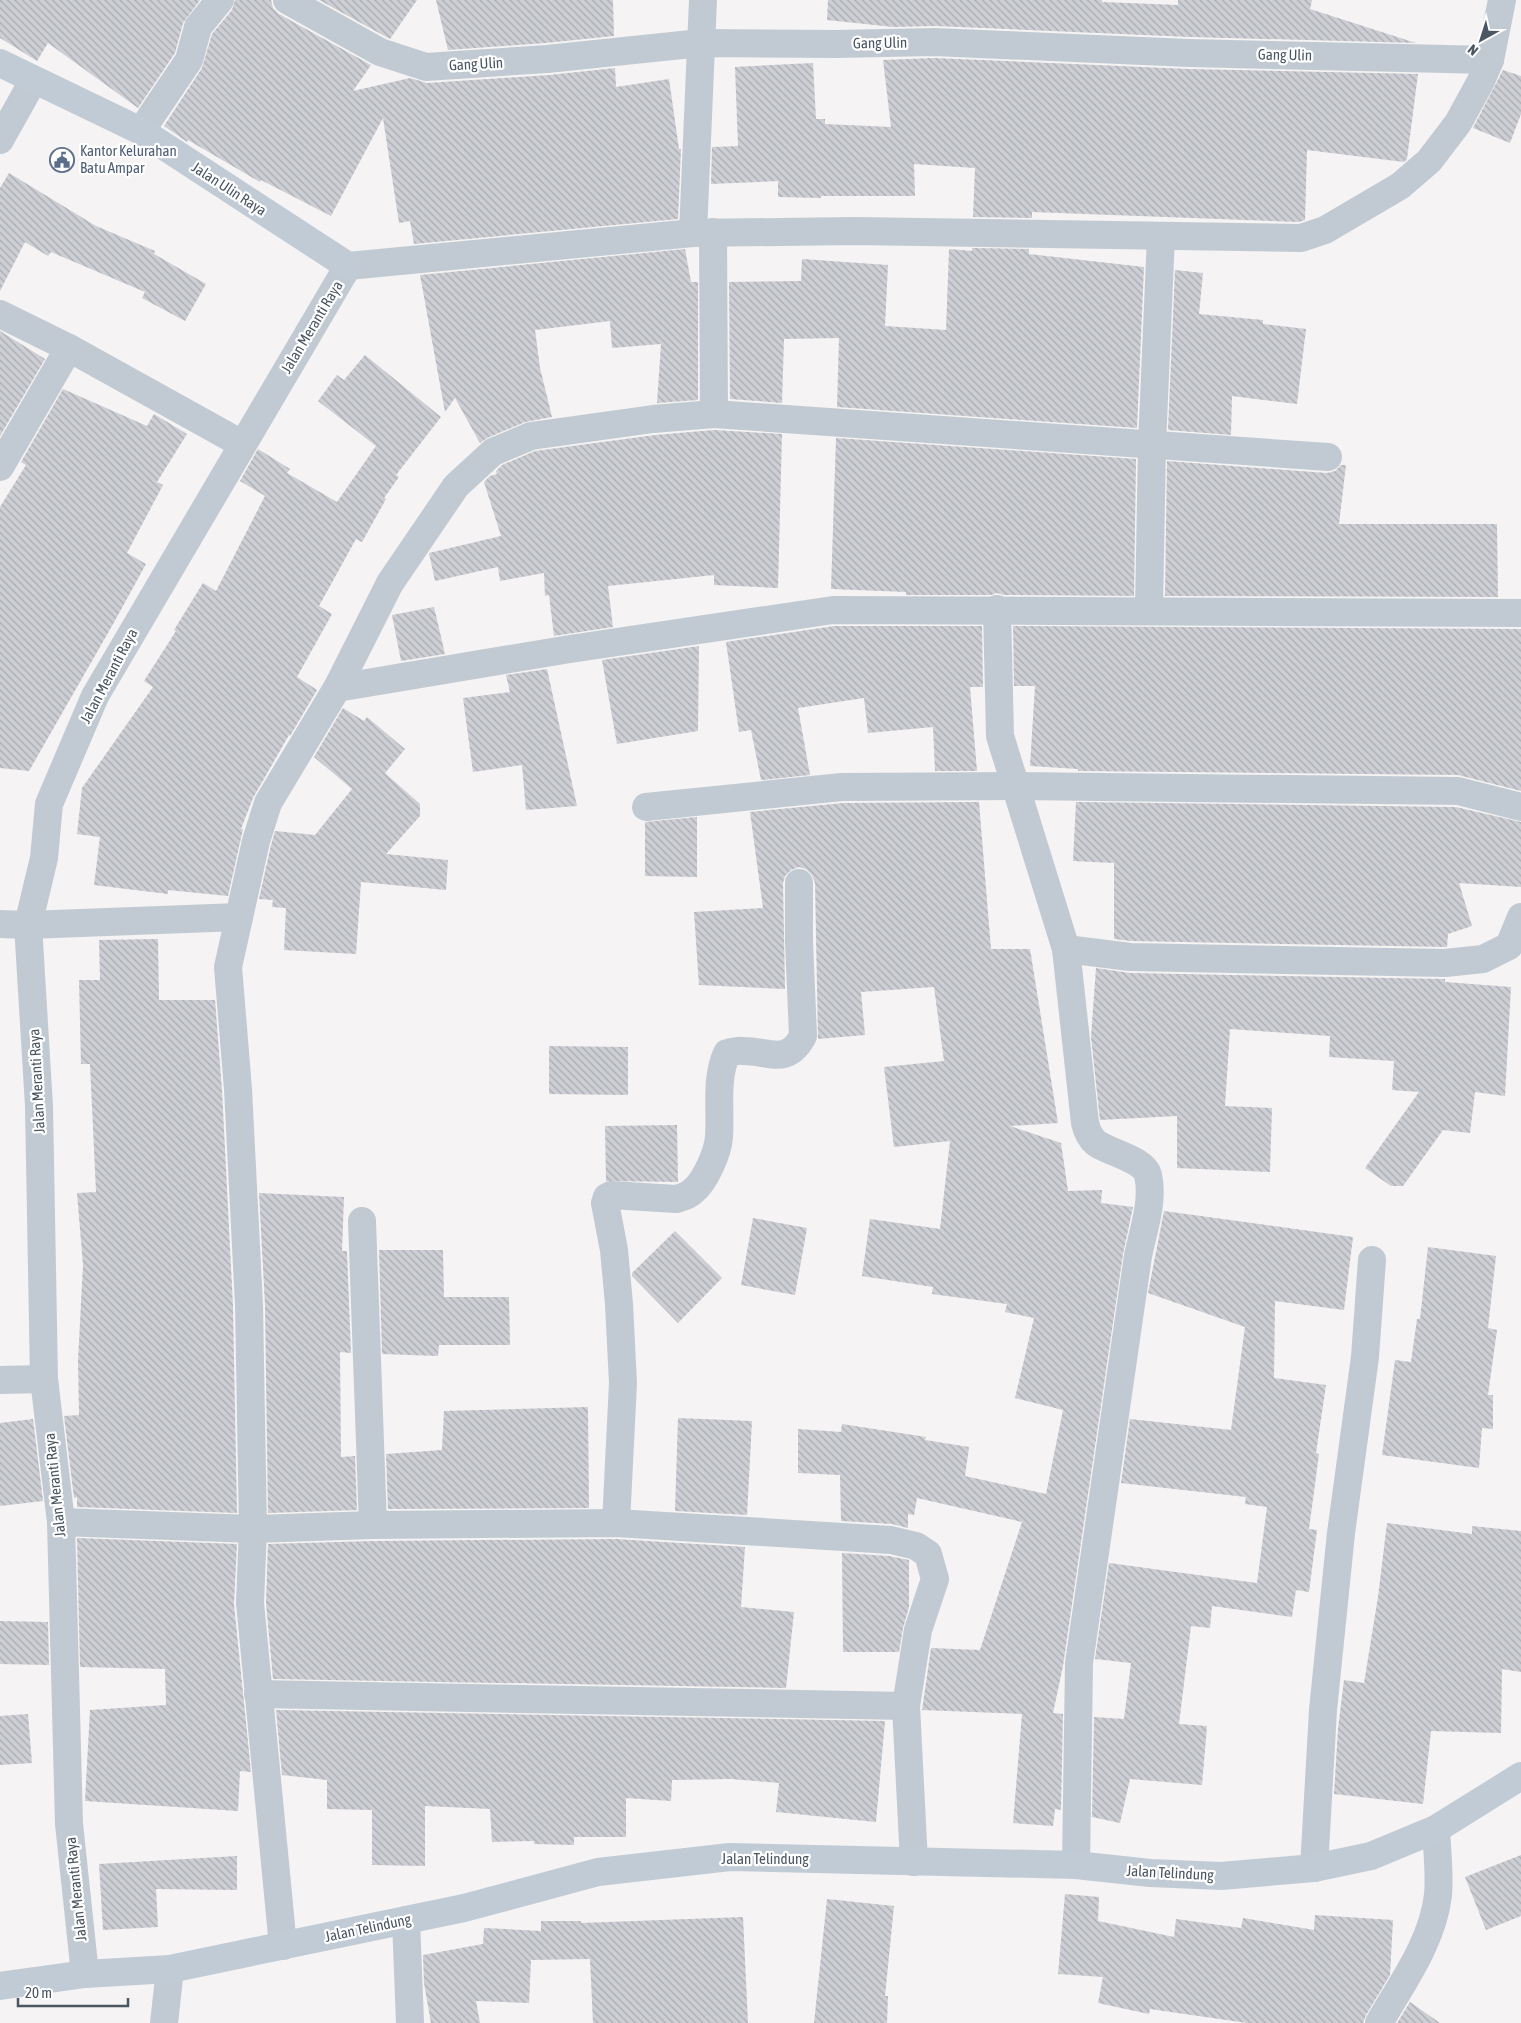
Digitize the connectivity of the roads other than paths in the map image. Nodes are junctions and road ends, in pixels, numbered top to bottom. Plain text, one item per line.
1 (220, 0) edge
2 (287, 0) edge
3 (703, 0) edge
4 (1502, 0) edge
5 (701, 43) junction
6 (1490, 60) junction
7 (0, 63) edge
8 (34, 80) junction
9 (141, 132) junction
10 (0, 140) edge
11 (703, 233) junction
12 (1161, 236) junction
13 (348, 266) junction
14 (0, 314) edge
15 (69, 348) junction
16 (714, 414) junction
17 (242, 444) junction
18 (1152, 445) junction
19 (1328, 457) dead end
20 (0, 467) edge
21 (997, 610) junction
22 (1149, 610) junction
23 (1521, 613) edge
24 (337, 688) junction
25 (1017, 786) junction
26 (1521, 807) edge
27 (646, 808) dead end
28 (799, 883) dead end
29 (239, 917) junction
30 (1521, 917) edge
31 (0, 924) edge
32 (28, 925) junction
33 (1066, 949) junction
34 (362, 1221) dead end
35 (1372, 1260) dead end
36 (44, 1379) junction
37 (0, 1380) edge
38 (61, 1522) junction
39 (616, 1523) junction
40 (373, 1525) junction
41 (253, 1529) junction
42 (258, 1694) junction
43 (906, 1706) junction
44 (1521, 1776) edge
45 (1436, 1829) junction
46 (914, 1862) junction
47 (1076, 1865) junction
48 (1314, 1868) junction
49 (406, 1920) junction
50 (283, 1946) junction
51 (170, 1969) junction
52 (85, 1974) junction
53 (0, 1986) edge
54 (164, 2023) edge
55 (410, 2023) edge
56 (1379, 2023) edge

1 - 9 street
2 - 5 street, Gang Ulin
3 - 5 street
4 - 6 street
5 - 6 street, Gang Ulin
5 - 11 street
6 - 12 street
7 - 8 main road, Jalan Ulin Raya
8 - 9 main road, Jalan Ulin Raya
8 - 10 street
9 - 13 main road, Jalan Ulin Raya
11 - 12 street
11 - 13 street
11 - 16 street
12 - 18 street
13 - 17 street, Jalan Meranti Raya
14 - 15 street
15 - 17 street
15 - 20 street
16 - 18 street
16 - 24 street
17 - 32 street, Jalan Meranti Raya
18 - 19 street
18 - 22 street
21 - 22 street
21 - 24 street
21 - 25 street
22 - 23 street
24 - 29 street
25 - 26 street
25 - 27 street
25 - 33 street
28 - 39 street
29 - 32 street
29 - 41 street
30 - 33 street
31 - 32 street
32 - 36 street, Jalan Meranti Raya
33 - 47 street
34 - 40 street
35 - 48 street
36 - 37 street
36 - 38 street, Jalan Meranti Raya
38 - 41 street
38 - 52 street, Jalan Meranti Raya
39 - 40 street
39 - 43 street
40 - 41 street
41 - 42 street
42 - 43 street
42 - 50 street
43 - 46 street
44 - 45 main road, Jalan Telindung
45 - 48 main road, Jalan Telindung
45 - 56 street
46 - 47 main road, Jalan Telindung
46 - 49 main road, Jalan Telindung
47 - 48 main road, Jalan Telindung
49 - 50 main road, Jalan Telindung
49 - 55 street
50 - 51 main road, Jalan Telindung
51 - 52 main road, Jalan Telindung
51 - 54 street
52 - 53 main road, Jalan Telindung

